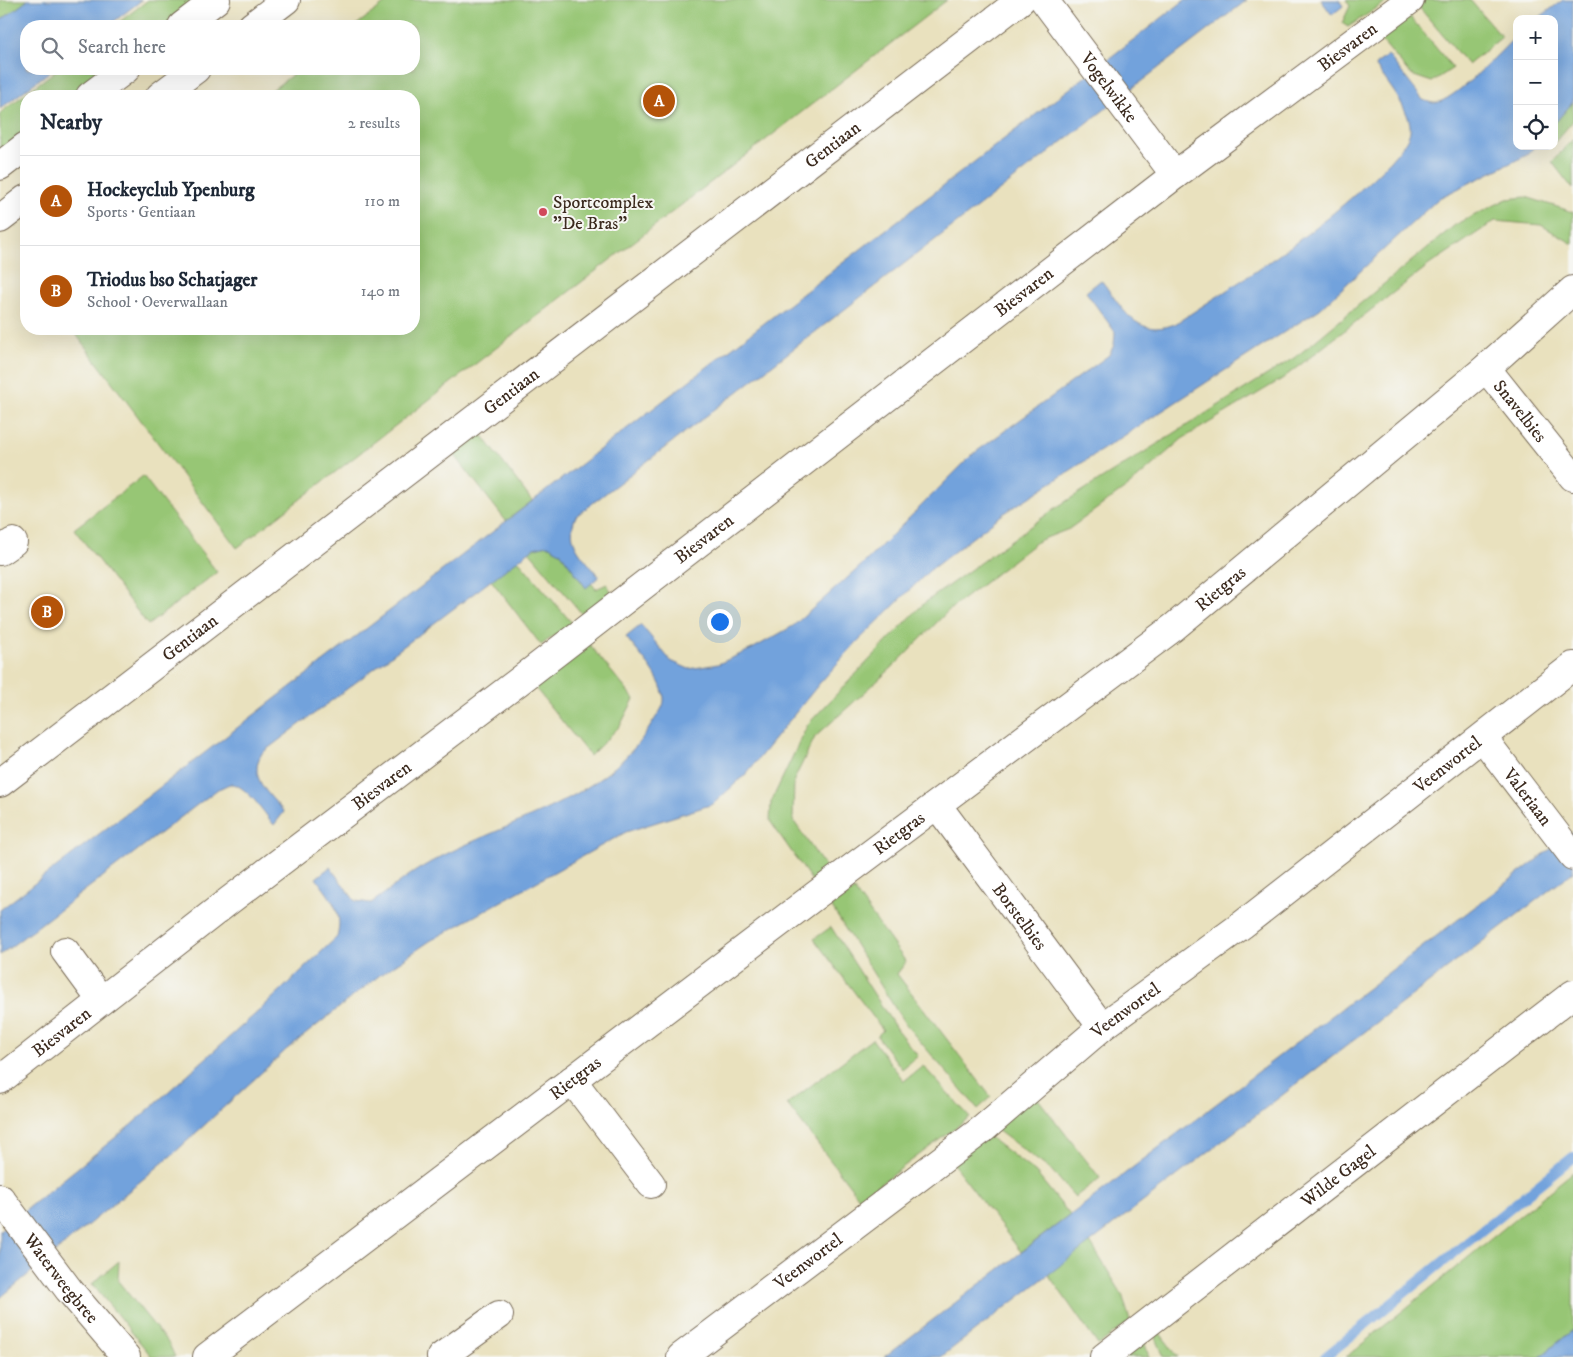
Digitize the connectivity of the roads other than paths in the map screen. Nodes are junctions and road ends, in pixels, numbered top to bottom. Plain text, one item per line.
1 (216, 0) edge
2 (286, 0) edge
3 (1021, 0) edge
4 (1044, 0) edge
5 (1410, 0) edge
6 (190, 20) edge
7 (260, 20) edge
8 (118, 75) edge
9 (188, 75) edge
10 (98, 90) edge
11 (168, 90) edge
12 (20, 151) edge
13 (0, 166) edge
14 (1175, 175) junction
15 (20, 204) edge
16 (0, 219) edge
17 (1573, 290) edge
18 (1486, 368) junction
19 (1573, 477) edge
20 (1573, 666) edge
21 (1483, 738) junction
22 (0, 783) edge
23 (937, 806) junction
24 (1573, 856) edge
25 (65, 952) dead end
26 (1573, 994) edge
27 (101, 1000) junction
28 (1102, 1027) junction
29 (0, 1080) edge
30 (572, 1080) junction
31 (652, 1184) dead end
32 (0, 1198) edge
33 (499, 1315) dead end
34 (126, 1357) edge
35 (207, 1357) edge
36 (441, 1357) edge
37 (681, 1357) edge
38 (1104, 1357) edge

1 - 6 street
2 - 7 street
3 - 22 street, Gentiaan
4 - 14 street, Vogelwikke
5 - 14 street, Biesvaren
8 - 10 street
9 - 11 street
12 - 13 street
14 - 27 street, Biesvaren
15 - 16 street
17 - 18 street, Rietgras
18 - 19 street, Snavelbies
18 - 23 street, Rietgras
20 - 21 street, Veenwortel
21 - 24 street, Valeriaan
21 - 28 street, Veenwortel
23 - 28 street, Borstelbies
23 - 30 street, Rietgras
25 - 27 street
26 - 38 street, Wilde Gagel
27 - 29 street, Biesvaren
28 - 37 street, Veenwortel
30 - 31 street
30 - 35 street, Rietgras
32 - 34 street, Waterweegbree
33 - 36 street

